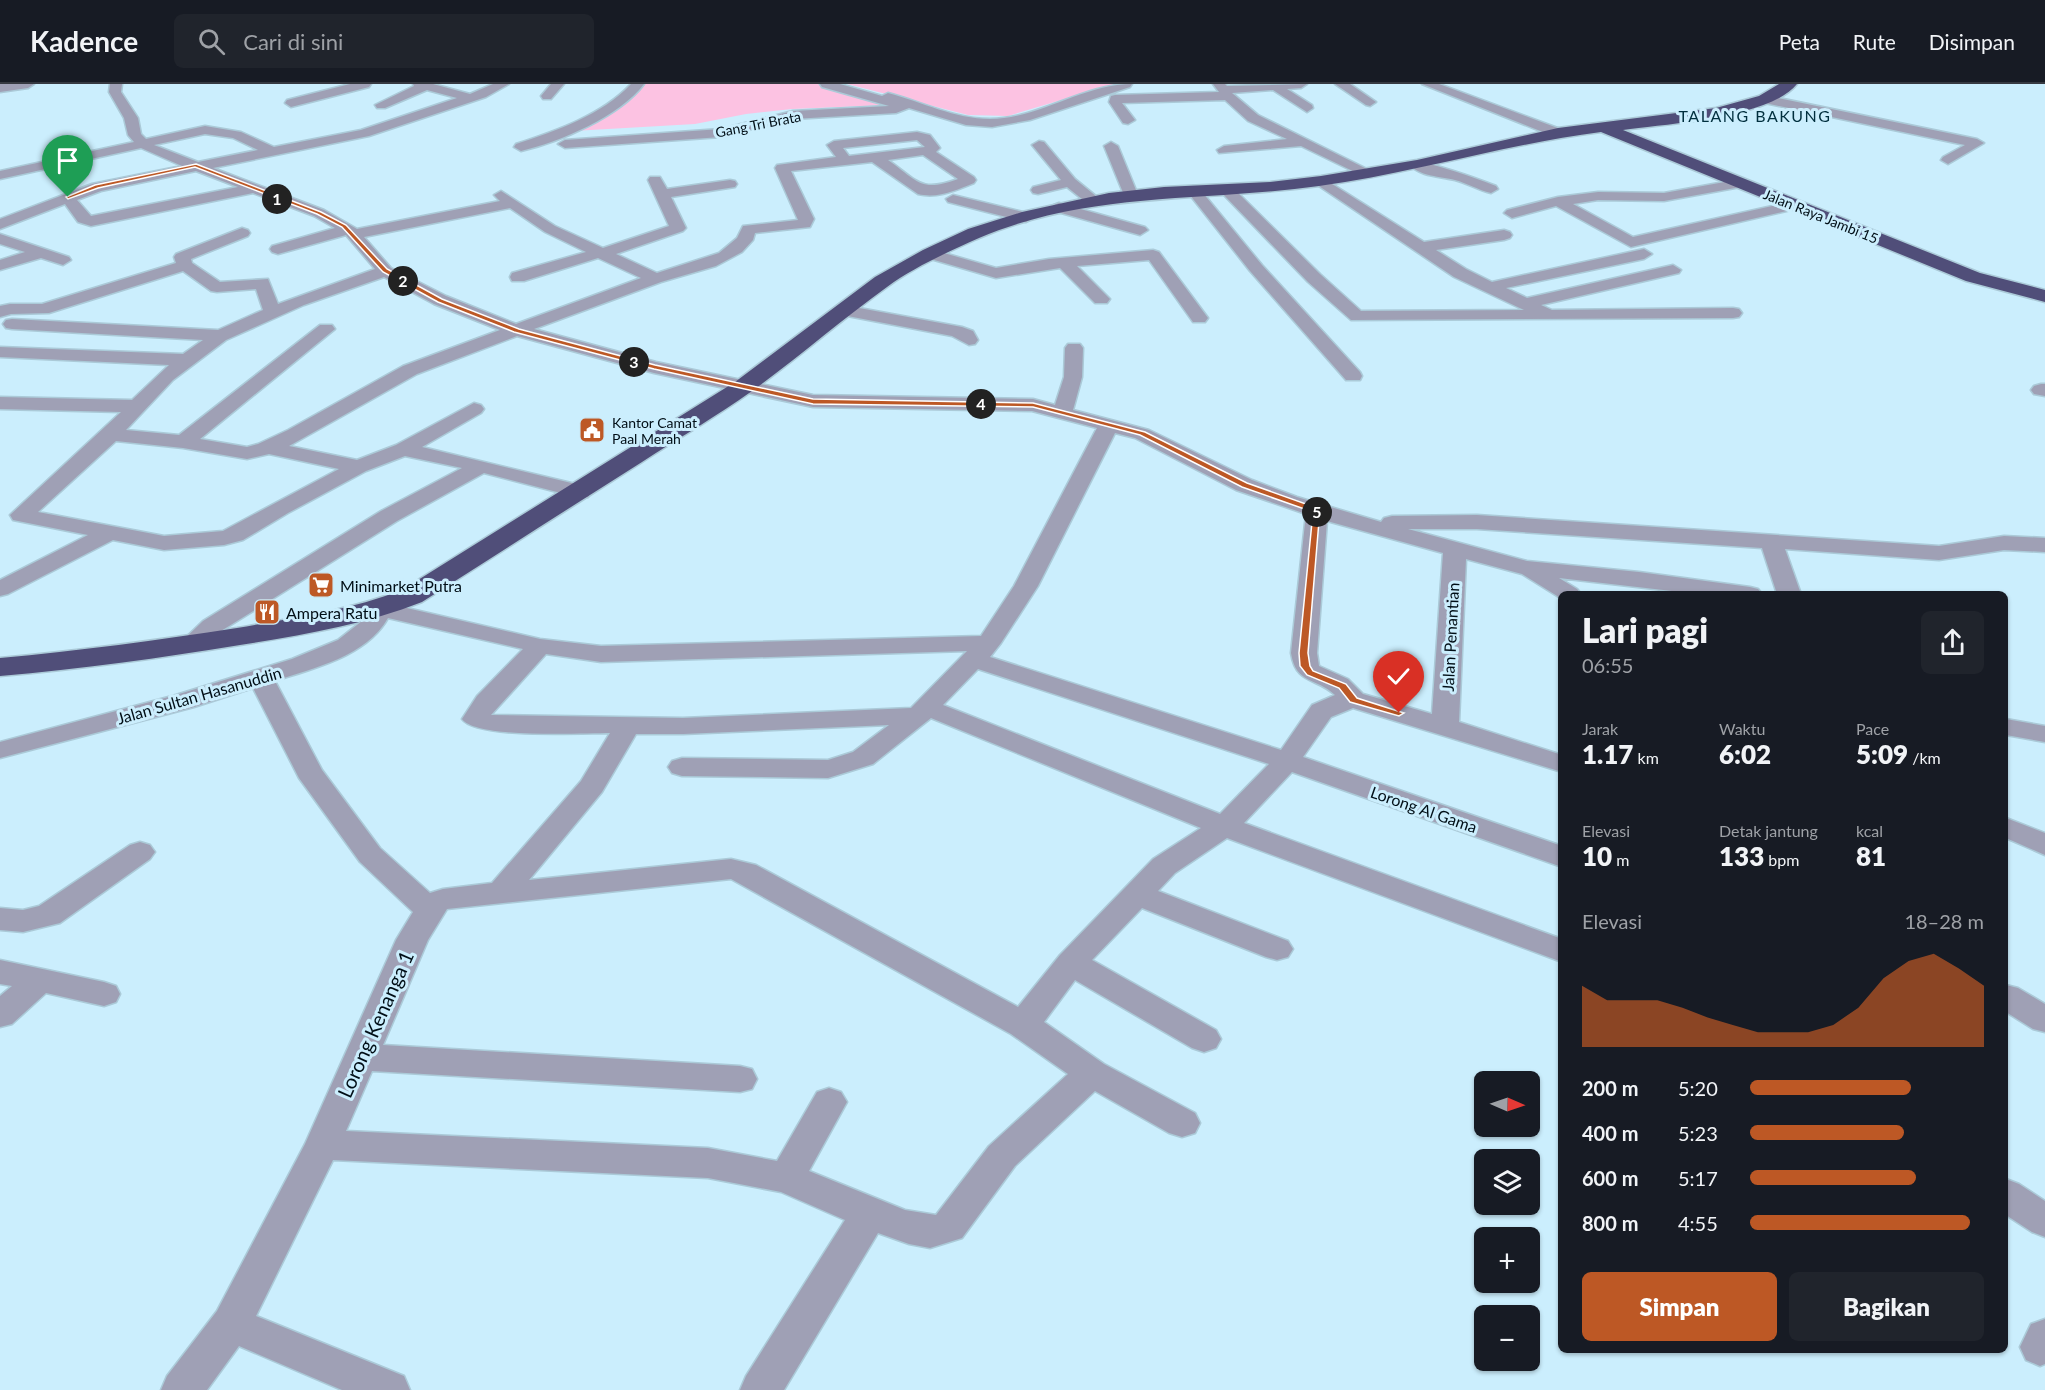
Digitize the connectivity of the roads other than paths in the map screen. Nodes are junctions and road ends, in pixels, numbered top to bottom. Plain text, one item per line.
1 (28, 84) edge
2 (116, 84) edge
3 (365, 84) edge
4 (504, 84) edge
5 (558, 84) edge
6 (638, 84) edge
7 (826, 84) edge
8 (840, 84) edge
9 (1126, 84) edge
10 (1301, 84) edge
11 (1341, 84) edge
12 (1428, 84) edge
13 (1774, 84) edge
14 (1790, 84) edge
15 (422, 85) edge
16 (1275, 86) junction
17 (0, 88) edge
18 (1224, 90) edge
19 (547, 96) dead end
20 (1764, 99) junction
21 (1370, 102) dead end
22 (291, 103) dead end
23 (471, 104) junction
24 (381, 105) dead end
25 (1307, 108) dead end
26 (1814, 109) junction
27 (1795, 118) dead end
28 (1128, 120) dead end
29 (1599, 127) junction
30 (1558, 133) junction
31 (545, 139) junction
32 (1301, 142) junction
33 (141, 143) junction
34 (565, 144) junction
35 (1040, 145) dead end
36 (1111, 146) dead end
37 (521, 147) dead end
38 (1224, 150) dead end
39 (272, 151) junction
40 (926, 151) junction
41 (587, 153) dead end
42 (874, 157) junction
43 (845, 160) junction
44 (1948, 160) dead end
45 (1417, 165) junction
46 (196, 166) junction
47 (1368, 173) junction
48 (0, 174) edge
49 (1321, 181) junction
50 (169, 182) dead end
51 (1070, 182) junction
52 (1741, 183) junction
53 (730, 184) dead end
54 (244, 186) junction
55 (1226, 189) junction
56 (1491, 189) dead end
57 (1038, 190) dead end
58 (1193, 190) junction
59 (129, 191) dead end
60 (188, 194) junction
61 (1131, 195) junction
62 (992, 196) dead end
63 (68, 197) junction
64 (953, 199) dead end
65 (1092, 200) junction
66 (1558, 201) junction
67 (973, 204) junction
68 (1795, 205) junction
69 (1059, 208) junction
70 (0, 210) edge
71 (1512, 213) dead end
72 (25, 215) junction
73 (1026, 217) junction
74 (0, 224) edge
75 (1140, 230) dead end
76 (242, 232) dead end
77 (351, 232) junction
78 (1504, 235) dead end
79 (0, 239) edge
80 (1422, 247) junction
81 (278, 249) dead end
82 (39, 253) junction
83 (599, 253) junction
84 (930, 254) junction
85 (1644, 254) dead end
86 (63, 260) dead end
87 (1064, 263) junction
88 (0, 265) edge
89 (185, 265) junction
90 (1673, 270) dead end
91 (385, 271) junction
92 (518, 277) dead end
93 (655, 278) junction
94 (1490, 287) junction
95 (2045, 296) edge
96 (1101, 299) dead end
97 (1527, 303) junction
98 (843, 310) junction
99 (0, 312) edge
100 (272, 312) junction
101 (1733, 313) dead end
102 (1550, 315) junction
103 (1199, 318) dead end
104 (0, 323) edge
105 (326, 329) dead end
106 (516, 330) junction
107 (220, 336) junction
108 (969, 340) dead end
109 (1074, 348) dead end
110 (0, 352) edge
111 (185, 360) junction
112 (1353, 376) dead end
113 (743, 387) junction
114 (0, 403) edge
115 (137, 406) junction
116 (474, 410) dead end
117 (1063, 412) junction
118 (1108, 424) junction
119 (111, 434) junction
120 (183, 442) junction
121 (266, 447) junction
122 (403, 449) junction
123 (481, 466) junction
124 (359, 467) junction
125 (580, 492) junction
126 (1317, 511) junction
127 (11, 512) edge
128 (1358, 524) junction
129 (111, 532) junction
130 (1771, 541) junction
131 (2043, 547) edge
132 (1455, 549) junction
133 (1526, 568) junction
134 (0, 589) edge
135 (1564, 591) edge
136 (1728, 591) edge
137 (1788, 591) edge
138 (381, 609) junction
139 (190, 645) junction
140 (540, 646) junction
141 (981, 651) junction
142 (0, 667) edge
143 (261, 678) junction
144 (1354, 700) junction
145 (923, 712) junction
146 (628, 725) junction
147 (1445, 726) junction
148 (2008, 727) edge
149 (2045, 734) edge
150 (0, 750) edge
151 (1287, 761) junction
152 (1558, 763) edge
153 (682, 766) dead end
154 (1224, 826) junction
155 (2008, 828) edge
156 (2045, 845) edge
157 (140, 852) dead end
158 (1558, 856) edge
159 (502, 892) junction
160 (1137, 894) junction
161 (430, 910) junction
162 (0, 920) edge
163 (1277, 949) dead end
164 (1558, 950) edge
165 (1071, 963) junction
166 (0, 972) edge
167 (40, 980) junction
168 (104, 994) dead end
169 (2008, 998) edge
170 (0, 1015) edge
171 (2045, 1020) edge
172 (1023, 1025) junction
173 (1204, 1039) dead end
174 (360, 1057) junction
175 (1092, 1073) junction
176 (740, 1079) dead end
177 (829, 1102) dead end
178 (1182, 1123) dead end
179 (322, 1145) junction
180 (786, 1178) junction
181 (2008, 1196) edge
182 (869, 1213) junction
183 (2045, 1221) edge
184 (231, 1324) junction
185 (182, 1390) edge
186 (389, 1390) edge
187 (761, 1390) edge

1 - 17 street
2 - 33 street
3 - 22 street
4 - 23 street
5 - 19 street
6 - 31 street
7 - 34 street, Gang Tri Brata
8 - 9 street
10 - 16 street
11 - 21 street
12 - 30 street
13 - 29 highway
14 - 20 highway
15 - 23 street
15 - 24 street
16 - 18 street
16 - 25 street
18 - 28 street
18 - 32 street
20 - 26 street
20 - 29 highway
23 - 39 street
26 - 27 street
26 - 44 street
29 - 30 highway
29 - 52 highway, Jalan Raya Jambi 15
30 - 45 highway
31 - 34 street
31 - 37 street
32 - 38 street
32 - 47 street
33 - 39 street
33 - 46 street
33 - 48 street
34 - 41 street
35 - 51 street
36 - 61 street
39 - 46 street
40 - 42 street
40 - 42 street
40 - 43 street
42 - 43 street
43 - 93 street
45 - 47 highway
45 - 56 street
46 - 54 street
46 - 63 street
47 - 49 highway
49 - 55 highway
49 - 80 street
50 - 60 street
51 - 57 street
51 - 65 street
52 - 66 street
52 - 68 highway, Jalan Raya Jambi 15
53 - 83 street
54 - 60 street
54 - 63 street
54 - 77 street
55 - 58 highway
55 - 102 street
58 - 61 highway
58 - 112 street
59 - 60 street
61 - 65 highway
62 - 67 street
63 - 72 street
64 - 67 street
65 - 69 highway
66 - 68 street
66 - 71 street
67 - 73 street
68 - 95 highway, Jalan Raya Jambi 15
69 - 73 highway
69 - 75 street
70 - 72 street
72 - 74 street
73 - 84 highway
76 - 89 street
77 - 81 street
77 - 83 street
77 - 91 street
78 - 80 street
79 - 82 street
80 - 94 street
82 - 86 street
82 - 88 street
83 - 92 street
83 - 93 street
84 - 87 street
84 - 98 highway
85 - 94 street
87 - 96 street
87 - 103 street
89 - 99 street
89 - 100 street
90 - 97 street
91 - 100 street
91 - 106 street
93 - 106 street
94 - 97 street
97 - 102 street
98 - 108 street
98 - 113 highway
100 - 107 street
101 - 102 street
104 - 107 street
105 - 120 street
106 - 113 street
106 - 121 street
107 - 111 street
109 - 117 street
110 - 111 street
111 - 115 street
113 - 117 street
113 - 125 highway
114 - 115 street
115 - 119 street
116 - 122 street
117 - 118 street
118 - 126 street
118 - 141 street
119 - 120 street
119 - 127 street
120 - 121 street
121 - 124 street
122 - 123 street
122 - 124 street
123 - 125 street
123 - 139 street
124 - 129 street
125 - 138 highway
126 - 128 street
126 - 144 street
127 - 129 street
128 - 130 street
128 - 132 street
129 - 134 street
130 - 131 street
130 - 137 street
132 - 133 street
132 - 147 street, Jalan Penantian
133 - 135 street
133 - 136 street
138 - 139 highway
138 - 140 street, Lorong Al Gama
138 - 143 street, Jalan Sultan Hasanuddin
139 - 142 highway
140 - 141 street, Lorong Al Gama
140 - 146 street
141 - 145 street
141 - 151 street, Lorong Al Gama
143 - 150 street, Jalan Sultan Hasanuddin
143 - 161 street
144 - 147 street
144 - 151 street
145 - 146 street
145 - 153 street
145 - 154 street
146 - 159 street
147 - 152 street
148 - 149 street
151 - 154 street
151 - 158 street, Lorong Al Gama
154 - 160 street
154 - 164 street
155 - 156 street
157 - 162 street
159 - 161 street
159 - 172 street
160 - 163 street
160 - 165 street
161 - 174 street, Lorong Kenanga 1
165 - 172 street
165 - 173 street
166 - 167 street
167 - 168 street
167 - 170 street
169 - 171 street
172 - 175 street
174 - 176 street
174 - 179 street, Lorong Kenanga 1
175 - 178 street
175 - 182 street
177 - 180 street
179 - 180 street
179 - 184 street, Lorong Kenanga 1
180 - 182 street
181 - 183 street
182 - 187 street
184 - 185 street, Lorong Kenanga 1
184 - 186 street

